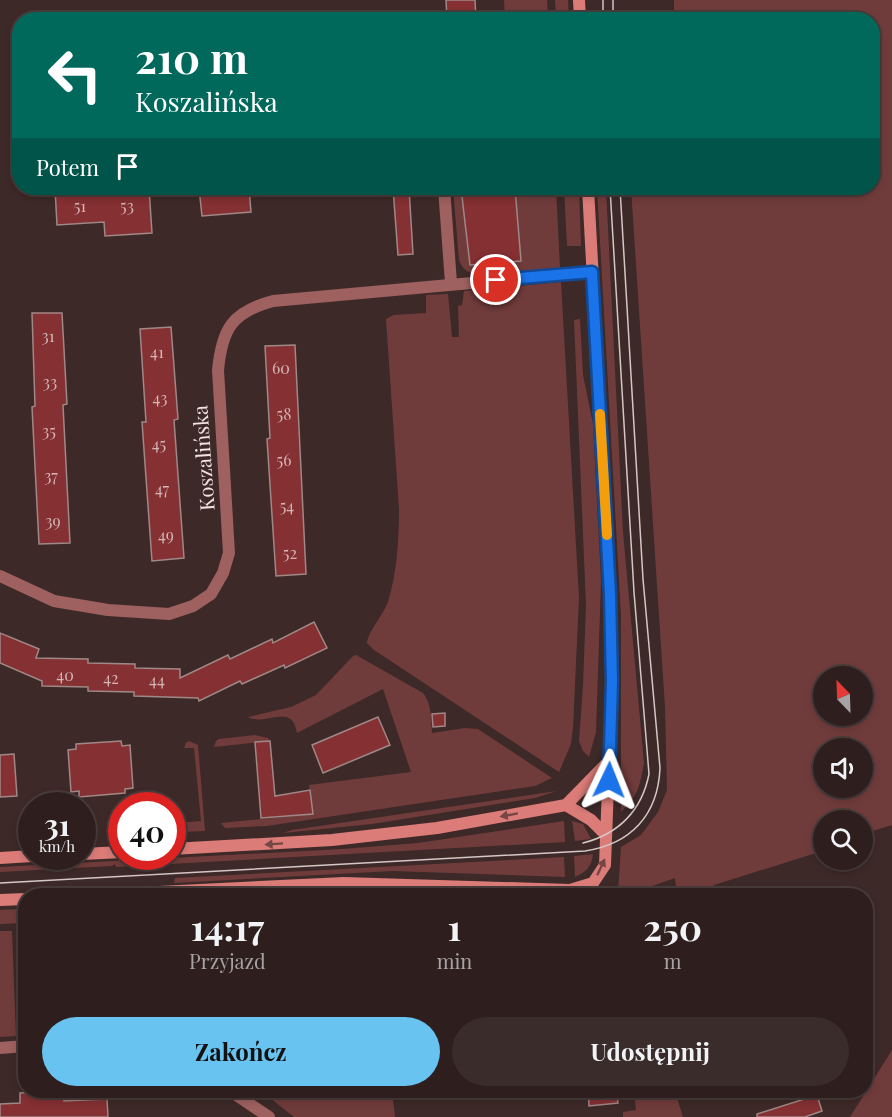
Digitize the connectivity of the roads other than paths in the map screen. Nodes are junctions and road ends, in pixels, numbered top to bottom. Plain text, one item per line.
1 (445, 195) edge
2 (588, 195) edge
3 (592, 272) junction
4 (451, 284) junction
5 (0, 576) edge
6 (610, 760) junction
7 (566, 805) junction
8 (606, 836) junction
9 (186, 848) edge
10 (18, 857) edge
11 (0, 858) edge
12 (242, 888) edge
13 (505, 888) edge
14 (577, 888) edge
15 (18, 899) edge
16 (0, 900) edge
17 (18, 1047) edge
18 (0, 1048) edge
19 (241, 1098) edge
20 (268, 1117) edge

1 - 4 street
2 - 3 street
3 - 4 street, Koszalińska
3 - 6 street
4 - 5 street, Koszalińska
6 - 7 street
6 - 8 street
7 - 8 street
7 -> 9 street
14 -> 8 street
10 - 11 street
12 -> 13 street
15 - 16 street
17 - 18 street
19 - 20 street

